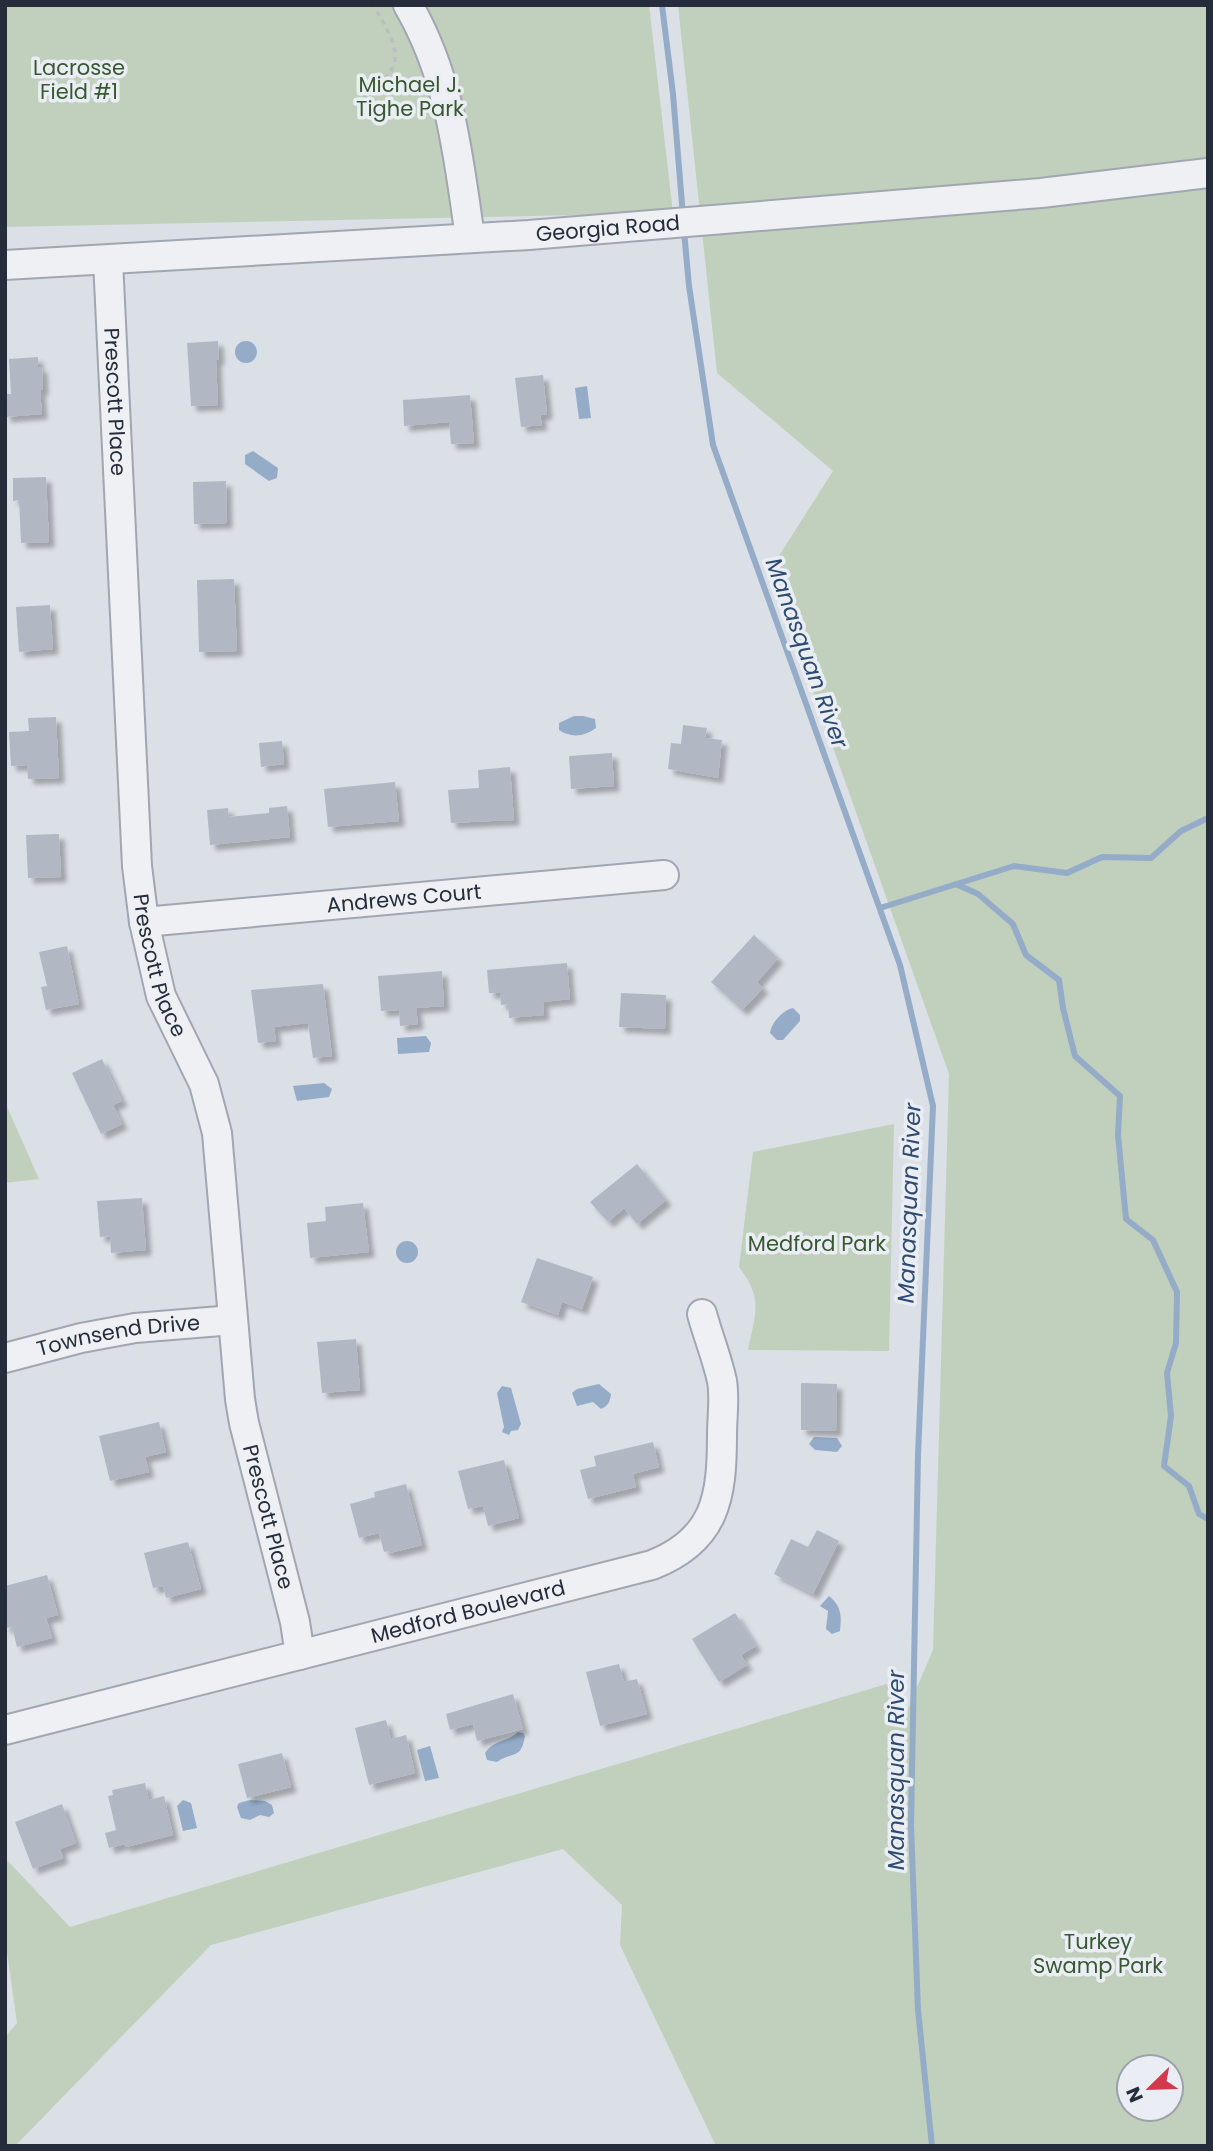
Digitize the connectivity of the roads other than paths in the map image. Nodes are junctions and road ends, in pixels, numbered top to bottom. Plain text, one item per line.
1 (408, 5) edge
2 (1208, 173) edge
3 (470, 238) junction
4 (108, 260) junction
5 (5, 265) edge
6 (664, 875) dead end
7 (144, 922) junction
8 (702, 1314) dead end
9 (233, 1320) junction
10 (5, 1358) edge
11 (300, 1654) junction
12 (5, 1730) edge

1 - 3 street
2 - 3 street, Georgia Road
3 - 4 street, Georgia Road
4 - 5 street, Georgia Road
4 - 7 street, Prescott Place
6 - 7 street, Andrews Court
7 - 9 street, Prescott Place
8 - 11 street, Medford Boulevard
9 - 10 street, Townsend Drive
9 - 11 street, Prescott Place
11 - 12 street, Medford Boulevard

